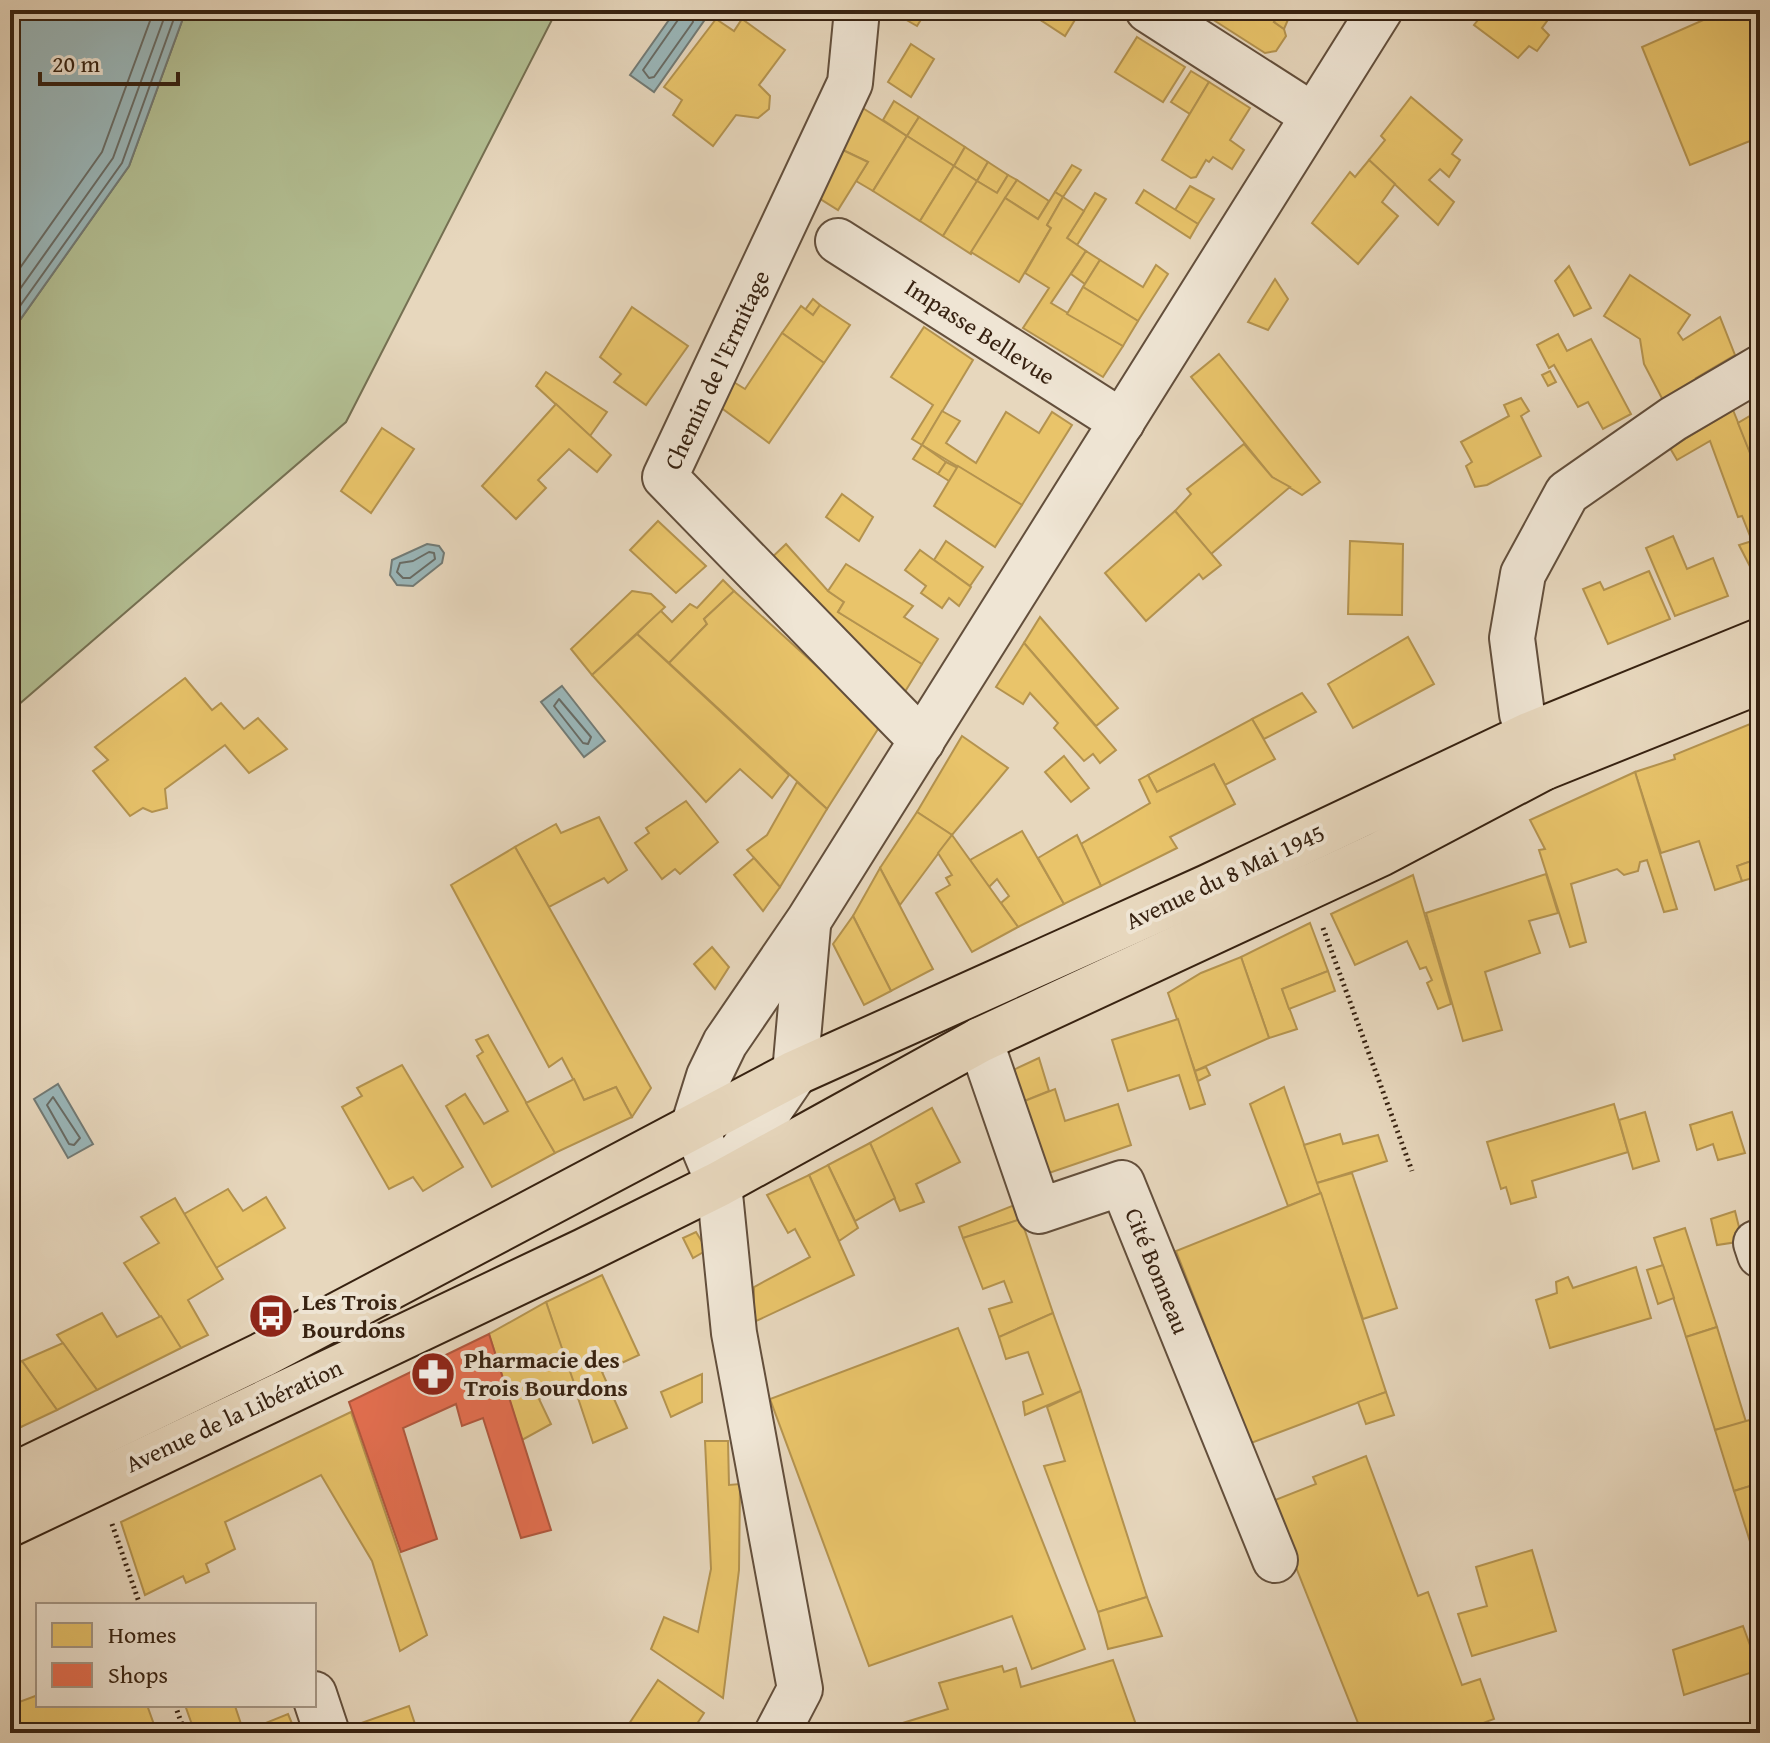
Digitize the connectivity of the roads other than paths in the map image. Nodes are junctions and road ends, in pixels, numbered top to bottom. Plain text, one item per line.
1 (857, 10) edge
2 (1148, 10) edge
3 (1380, 10) edge
4 (1312, 115) junction
5 (838, 241) dead end
6 (1760, 368) edge
7 (1122, 422) junction
8 (1760, 641) edge
9 (1760, 681) edge
10 (922, 741) junction
11 (1536, 751) junction
12 (809, 920) junction
13 (980, 1040) junction
14 (795, 1073) junction
15 (694, 1124) junction
16 (719, 1184) junction
17 (360, 1302) junction
18 (382, 1347) junction
19 (10, 1477) edge
20 (10, 1524) edge
21 (1275, 1560) dead end
22 (316, 1700) edge
23 (327, 1733) edge
24 (777, 1733) edge

1 - 10 street, Chemin de l'Ermitage
2 - 4 street
3 - 4 street
4 - 7 street
5 - 7 street, Impasse Bellevue
6 - 11 street
7 - 10 street
8 - 11 main road, Avenue du 8 Mai 1945
9 - 11 main road, Avenue du 8 Mai 1945
10 - 12 street
11 - 13 main road, Avenue du 8 Mai 1945
11 - 14 main road, Avenue du 8 Mai 1945
12 - 14 street
12 - 15 street
13 - 16 main road, Avenue du 8 Mai 1945
13 - 21 street, Cité Bonneau
14 - 15 main road, Avenue du 8 Mai 1945
14 - 16 street
15 - 16 street
15 - 17 main road, Avenue de la Libération
16 - 18 main road, Avenue de la Libération
16 - 24 street
17 - 18 street
17 - 19 main road, Avenue de la Libération
18 - 20 main road, Avenue de la Libération
22 - 23 street

